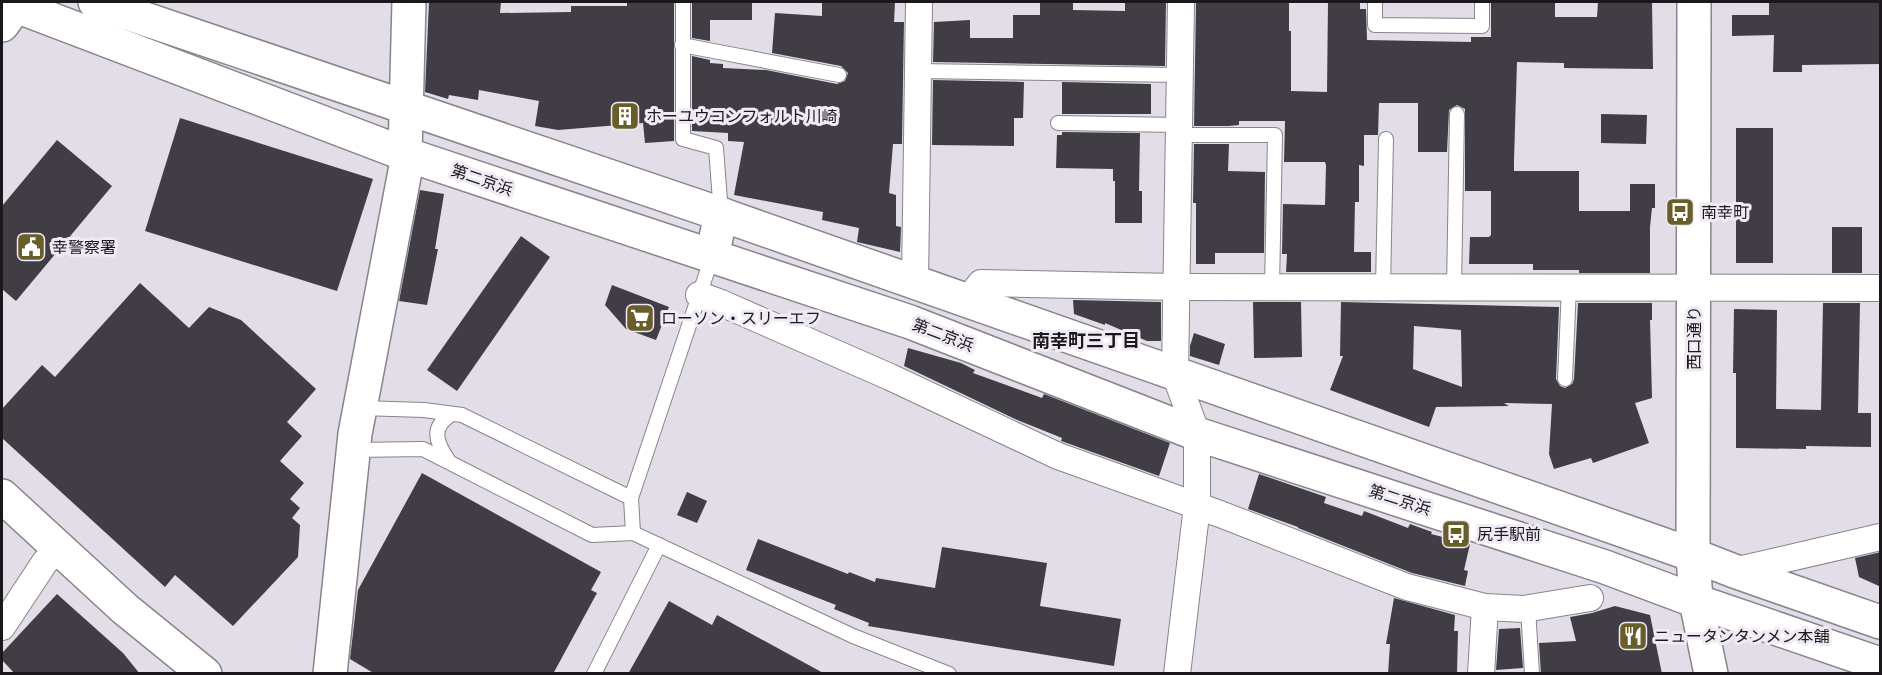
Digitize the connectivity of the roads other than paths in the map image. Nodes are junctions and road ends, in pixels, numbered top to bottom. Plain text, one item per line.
1 (95, 2) edge
2 (409, 2) edge
3 (683, 2) edge
4 (919, 2) edge
5 (1181, 2) edge
6 (1376, 2) edge
7 (1482, 2) edge
8 (1694, 2) edge
9 (11, 8) edge
10 (682, 45) junction
11 (918, 71) junction
12 (839, 75) dead end
13 (1180, 75) junction
14 (406, 107) junction
15 (1457, 114) dead end
16 (1058, 123) dead end
17 (1179, 130) junction
18 (1386, 139) dead end
19 (405, 154) junction
20 (721, 214) junction
21 (712, 257) junction
22 (915, 281) junction
23 (1569, 286) junction
24 (1694, 286) junction
25 (1176, 287) junction
26 (1272, 287) junction
27 (1383, 288) junction
28 (1454, 288) junction
29 (1881, 288) edge
30 (699, 295) junction
31 (967, 300) junction
32 (1175, 374) junction
33 (1565, 379) dead end
34 (360, 408) junction
35 (452, 414) junction
36 (1197, 434) junction
37 (353, 450) junction
38 (449, 462) junction
39 (2, 496) edge
40 (630, 498) junction
41 (1197, 506) junction
42 (633, 533) junction
43 (1881, 537) edge
44 (659, 545) junction
45 (60, 548) junction
46 (1693, 555) junction
47 (1734, 571) junction
48 (1590, 598) dead end
49 (1695, 601) junction
50 (1485, 607) junction
51 (1528, 609) junction
52 (1881, 622) edge
53 (2, 627) edge
54 (1881, 663) edge
55 (205, 674) edge
56 (330, 674) edge
57 (594, 674) edge
58 (949, 674) edge
59 (1177, 674) edge
60 (1481, 674) edge
61 (1532, 674) edge
62 (1711, 674) edge

1 - 14 main road
2 - 14 main road
3 - 10 lane
4 - 11 street
5 - 13 street
6 - 7 lane
8 - 24 main road, 西口通り
9 - 19 main road, 第二京浜
10 - 12 lane
10 - 20 lane
11 - 13 lane
11 - 22 street
13 - 17 street
14 - 19 main road
14 - 20 main road
15 - 28 lane
16 - 17 lane
17 - 25 street
17 - 26 lane
18 - 27 lane
19 - 21 main road, 第二京浜
19 - 34 main road
20 - 21 main road
20 - 22 main road
21 - 30 lane
21 - 36 main road, 第二京浜
22 - 31 main road
23 - 24 street
23 - 28 street
23 - 33 lane
24 - 29 street
24 - 46 main road, 西口通り
25 - 26 street
25 - 31 street
25 - 32 street
26 - 27 street
27 - 28 street
30 - 40 lane
30 - 41 street
31 - 32 main road
32 - 36 street
32 - 46 main road
34 - 35 lane
34 - 37 main road
35 - 38 lane
35 - 40 lane
36 - 41 street
36 - 49 main road, 第二京浜
37 - 38 lane
37 - 56 main road
38 - 42 lane
39 - 45 main road
40 - 42 lane
41 - 50 street
41 - 59 street
42 - 44 lane
43 - 47 street
44 - 57 lane
44 - 58 lane
45 - 53 street
45 - 55 main road
46 - 47 main road
46 - 49 main road, 西口通り
47 - 52 main road
48 - 51 street
49 - 54 main road, 第二京浜
49 - 62 main road, 西口通り
50 - 51 street
50 - 60 street
51 - 61 lane

